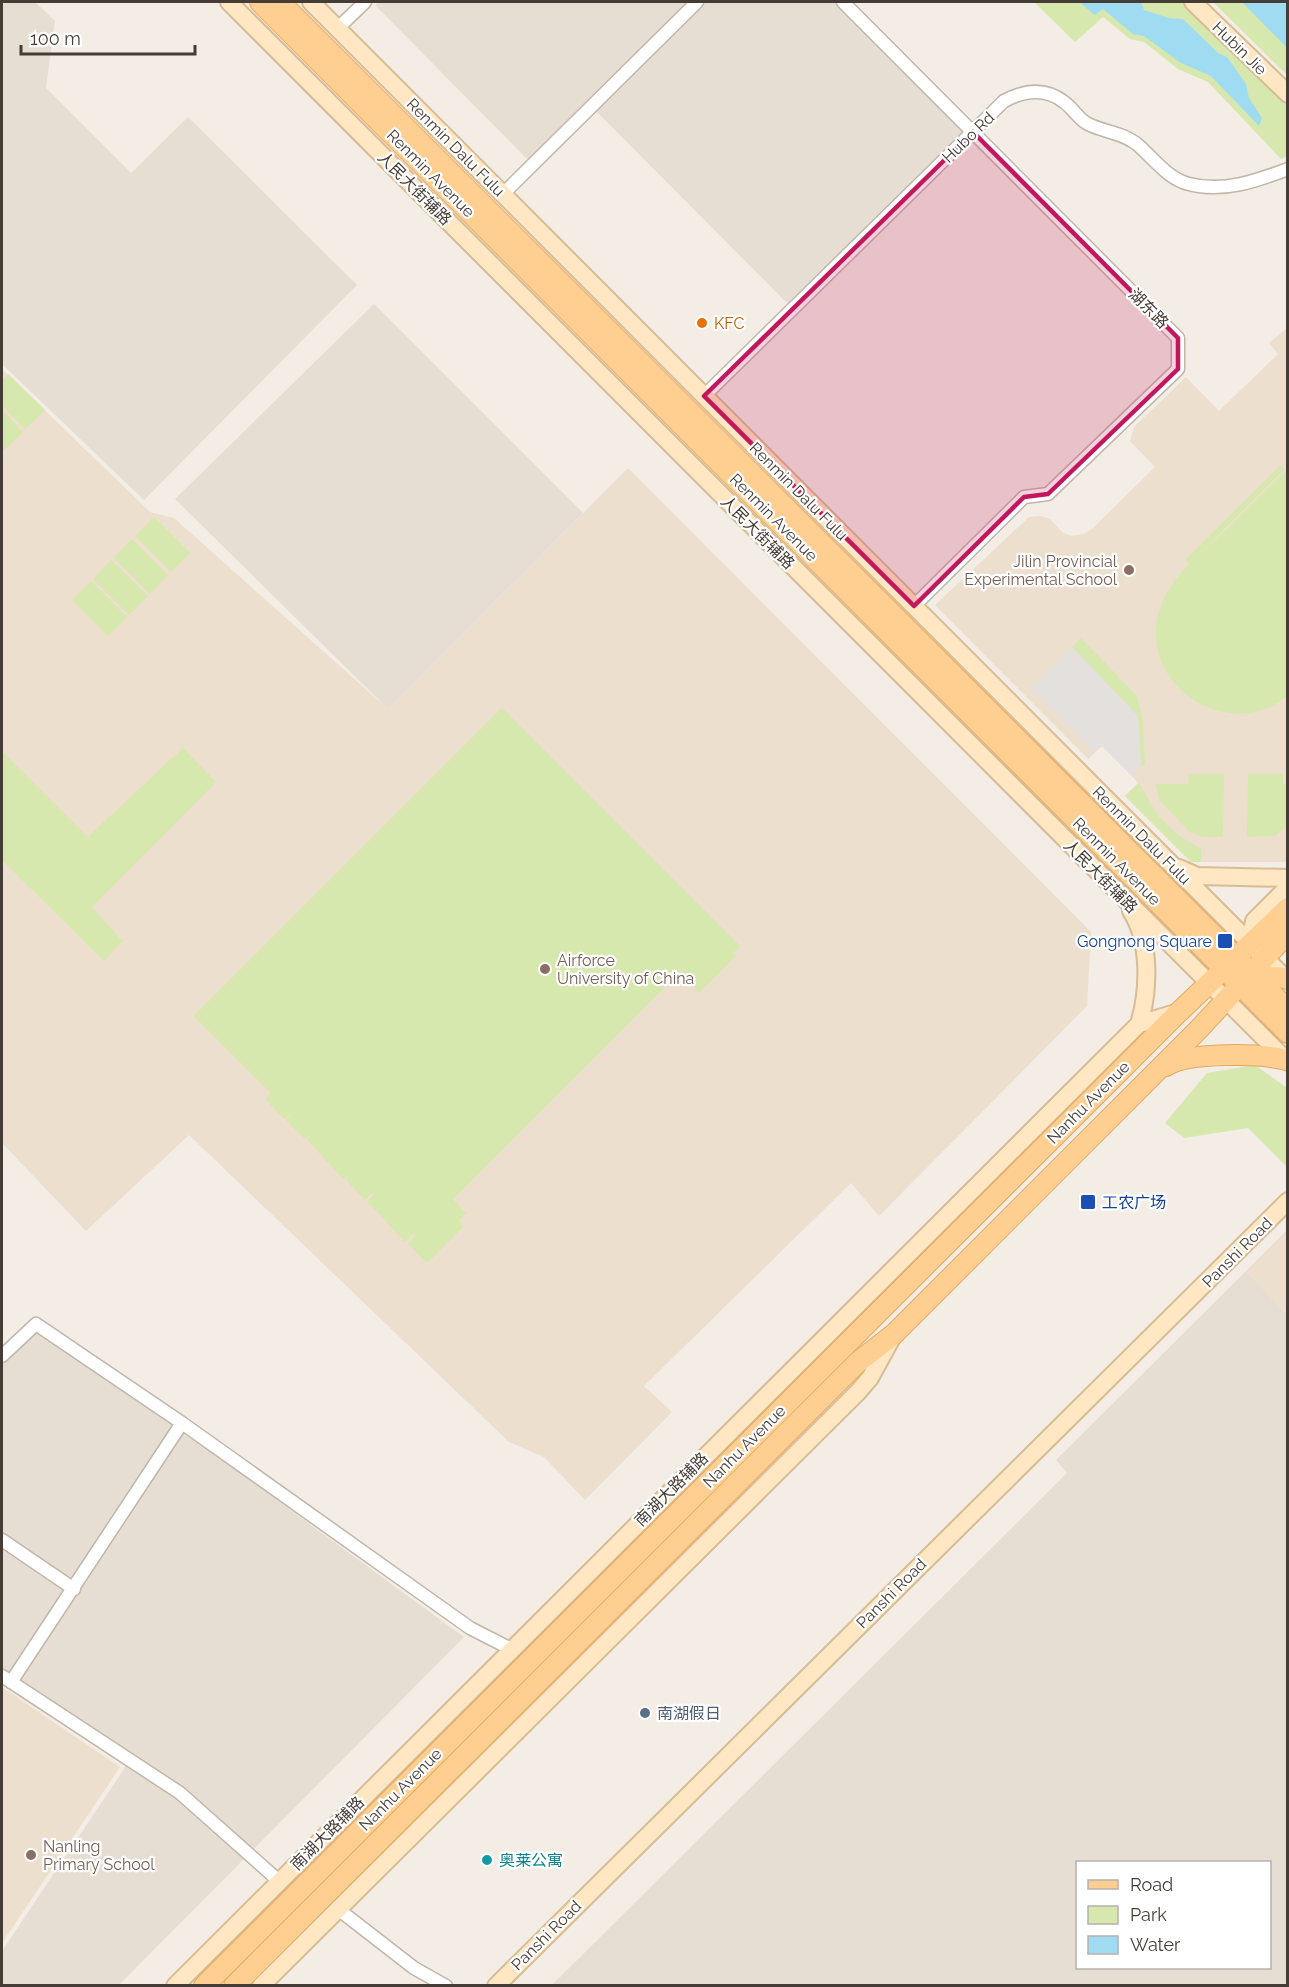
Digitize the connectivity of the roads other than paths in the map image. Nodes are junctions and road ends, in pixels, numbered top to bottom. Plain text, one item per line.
1 (229, 2) edge
2 (260, 2) edge
3 (280, 2) edge
4 (310, 2) edge
5 (365, 2) edge
6 (697, 2) edge
7 (843, 2) edge
8 (1193, 2) edge
9 (338, 28) junction
10 (1287, 94) edge
11 (973, 132) junction
12 (1287, 169) edge
13 (502, 194) junction
14 (704, 396) junction
15 (914, 606) junction
16 (1165, 858) junction
17 (1287, 878) edge
18 (1287, 887) edge
19 (1120, 895) junction
20 (1287, 908) edge
21 (1287, 933) edge
22 (1251, 944) junction
23 (1230, 963) junction
24 (1267, 973) edge
25 (1209, 983) junction
26 (1226, 1000) junction
27 (1287, 1010) edge
28 (1179, 1012) junction
29 (1139, 1024) junction
30 (1287, 1032) edge
31 (1286, 1061) edge
32 (1158, 1070) junction
33 (1287, 1201) edge
34 (894, 1334) junction
35 (2, 1356) edge
36 (182, 1423) junction
37 (2, 1540) edge
38 (74, 1589) junction
39 (511, 1648) junction
40 (6, 1679) edge
41 (279, 1881) junction
42 (338, 1909) junction
43 (175, 1986) edge
44 (204, 1986) edge
45 (234, 1986) edge
46 (261, 1986) edge
47 (446, 1986) edge
48 (496, 1986) edge

1 - 19 street, 人民大街辅路
2 - 23 main road, Renmin Avenue
3 - 23 main road, Renmin Avenue
4 - 9 street, Renmin Dalu Fulu
5 - 9 street
6 - 13 street
7 - 11 street, 湖东路
8 - 10 street, Hubin Jie
9 - 13 street, Renmin Dalu Fulu
11 - 12 street, Hubo Rd
11 - 14 street, Hubo Rd
11 - 15 street, 湖东路
13 - 14 street, Renmin Dalu Fulu
14 - 15 street, Renmin Dalu Fulu
15 - 16 street, Renmin Dalu Fulu
16 - 17 street
16 - 22 street, Renmin Dalu Fulu
18 - 22 street
19 - 25 street, 人民大街辅路
19 - 29 street
20 - 22 main road, Nanhu Avenue
21 - 24 main road, Nanhu Avenue
22 - 23 main road, Nanhu Avenue
22 - 24 street, Renmin Dalu Fulu
23 - 24 main road
23 - 25 main road, Nanhu Avenue
24 - 26 main road, Nanhu Avenue
24 - 27 main road
24 - 30 main road
25 - 26 street, 人民大街辅路
25 - 28 main road, Nanhu Avenue
26 - 31 street, 人民大街辅路
26 - 32 main road, Nanhu Avenue
28 - 29 street, 南湖大路辅路
28 - 44 main road, Nanhu Avenue
29 - 39 street, 南湖大路辅路
31 - 32 main road
32 - 34 main road, Nanhu Avenue
33 - 48 street, Panshi Road
34 - 42 street
34 - 45 main road, Nanhu Avenue
35 - 36 street
36 - 38 street
36 - 39 street
37 - 38 street
38 - 40 street
39 - 41 street, 南湖大路辅路
40 - 41 street
41 - 43 street, 南湖大路辅路
42 - 46 street
42 - 47 street

